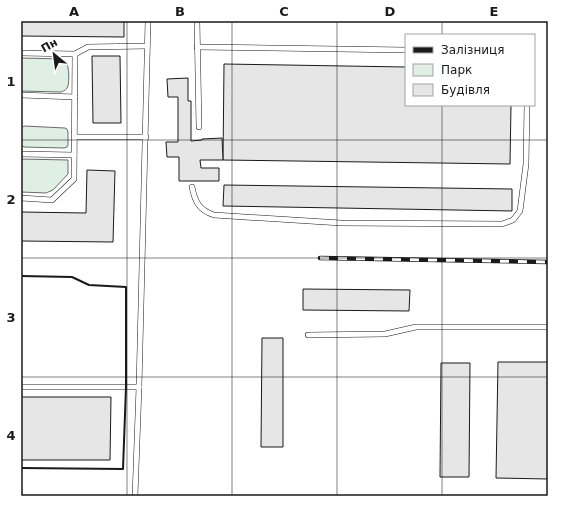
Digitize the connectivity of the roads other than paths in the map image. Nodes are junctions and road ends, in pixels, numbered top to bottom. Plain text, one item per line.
1 (148, 21) edge
2 (197, 21) edge
3 (147, 46) junction
4 (197, 47) junction
5 (405, 50) edge
6 (21, 53) edge
7 (75, 54) junction
8 (21, 95) edge
9 (75, 97) junction
10 (527, 106) edge
11 (198, 127) dead end
12 (75, 137) junction
13 (146, 137) junction
14 (21, 154) edge
15 (74, 155) junction
16 (192, 187) dead end
17 (21, 198) edge
18 (548, 327) edge
19 (308, 336) dead end
20 (21, 387) edge
21 (139, 387) junction
22 (135, 496) edge

1 - 3 lane
2 - 4 lane
3 - 7 lane
3 - 13 lane
4 - 5 lane
4 - 11 lane
6 - 7 lane
7 - 9 lane
8 - 9 lane
9 - 12 lane
10 - 16 lane
12 - 13 lane
12 - 15 lane
13 - 21 lane
14 - 15 lane
15 - 17 lane
18 - 19 lane
20 - 21 lane
21 - 22 lane

